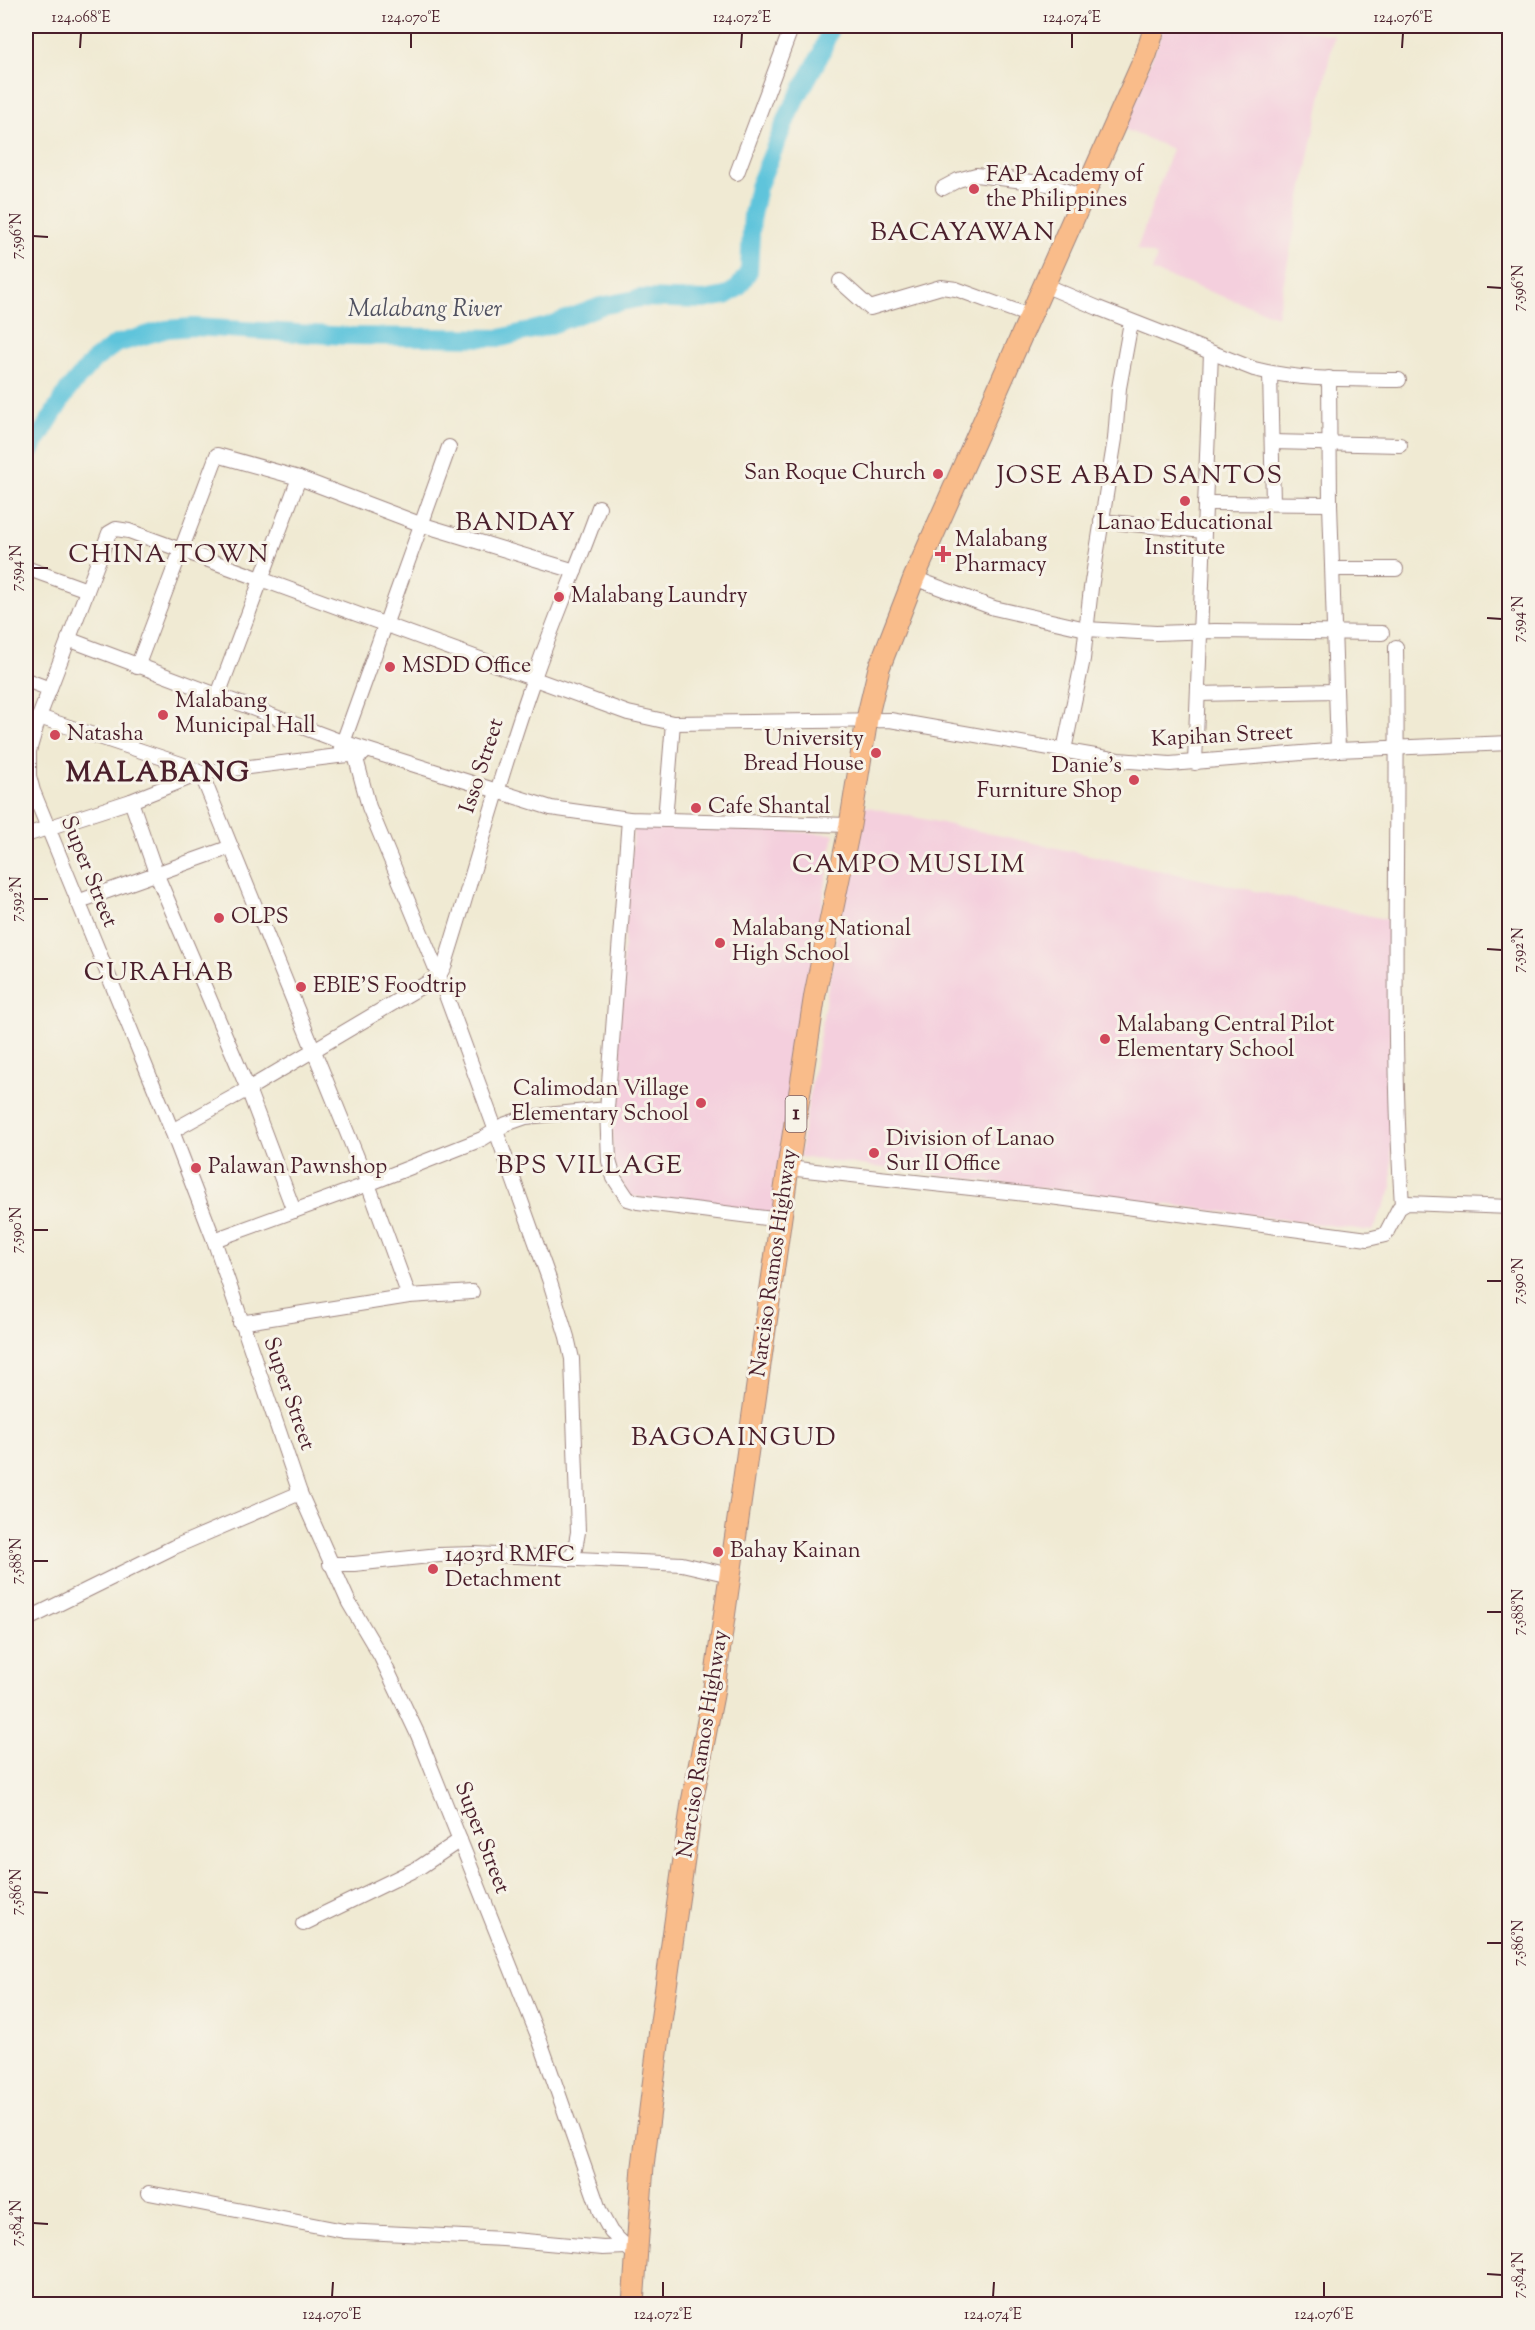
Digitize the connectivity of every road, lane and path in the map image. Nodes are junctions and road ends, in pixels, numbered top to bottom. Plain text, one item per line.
1 (792, 26) edge
2 (1155, 26) edge
3 (736, 172) dead end
4 (943, 188) dead end
5 (1082, 197) junction
6 (840, 281) dead end
7 (1044, 285) junction
8 (1030, 316) junction
9 (1131, 322) junction
10 (1210, 353) junction
11 (1270, 373) junction
12 (1329, 378) junction
13 (1399, 380) dead end
14 (1272, 442) junction
15 (1329, 444) junction
16 (1400, 445) dead end
17 (449, 447) dead end
18 (299, 478) junction
19 (1205, 503) junction
20 (1273, 503) junction
21 (1330, 504) junction
22 (599, 507) dead end
23 (1101, 521) junction
24 (420, 524) junction
25 (116, 529) joint
26 (1204, 531) junction
27 (182, 550) junction
28 (1333, 569) junction
29 (1396, 569) dead end
30 (575, 571) junction
31 (27, 574) edge
32 (914, 578) junction
33 (261, 580) junction
34 (87, 590) junction
35 (384, 625) junction
36 (1086, 629) junction
37 (1199, 631) junction
38 (1335, 632) junction
39 (1383, 633) dead end
40 (68, 639) junction
41 (1396, 647) dead end
42 (137, 666) junction
43 (533, 679) junction
44 (26, 680) edge
45 (50, 689) junction
46 (1336, 691) junction
47 (1198, 694) junction
48 (218, 695) junction
49 (39, 717) junction
50 (867, 719) junction
51 (673, 723) junction
52 (1509, 743) edge
53 (340, 749) junction
54 (1398, 749) junction
55 (1064, 750) junction
56 (1338, 750) junction
57 (374, 753) junction
58 (355, 755) junction
59 (1195, 763) junction
60 (201, 773) junction
61 (496, 792) junction
62 (131, 801) junction
63 (629, 819) junction
64 (665, 820) junction
65 (850, 825) junction
66 (48, 828) junction
67 (26, 835) edge
68 (231, 847) junction
69 (156, 873) junction
70 (76, 902) junction
71 (439, 976) junction
72 (312, 1051) junction
73 (248, 1089) junction
74 (607, 1109) junction
75 (172, 1131) junction
76 (496, 1131) junction
77 (788, 1168) junction
78 (368, 1184) junction
79 (1402, 1205) junction
80 (1509, 1207) edge
81 (294, 1211) junction
82 (781, 1220) junction
83 (214, 1240) junction
84 (472, 1292) dead end
85 (409, 1296) junction
86 (240, 1323) junction
87 (300, 1493) junction
88 (569, 1559) junction
89 (330, 1564) junction
90 (730, 1575) junction
91 (26, 1620) edge
92 (460, 1840) junction
93 (303, 1924) dead end
94 (149, 2193) dead end
95 (631, 2251) junction
96 (633, 2304) edge

1 - 3 street
2 - 5 highway, Narciso Ramos Highway / 1
4 - 5 street
5 - 7 highway, Narciso Ramos Highway / 1
6 - 8 street
7 - 8 highway, Narciso Ramos Highway / 1
7 - 9 street
8 - 32 highway, Narciso Ramos Highway / 1
9 - 10 street
9 - 23 street
10 - 11 street
10 - 19 street
11 - 12 street
11 - 14 street
12 - 13 street
12 - 15 street
14 - 15 street
14 - 20 street
15 - 16 street
15 - 21 street
17 - 24 street
18 - 24 street
18 - 27 street
18 - 33 street
19 - 20 street
19 - 26 street
20 - 21 street
21 - 28 street
22 - 30 street, Isso Street
23 - 26 street
23 - 36 street
24 - 30 street
24 - 35 street
25 - 27 street, Kapihan Street
25 - 34 street, Super Street
26 - 37 street
27 - 33 street, Kapihan Street
27 - 42 street
28 - 29 street
28 - 38 street
30 - 43 street, Isso Street
31 - 34 street
32 - 36 street
32 - 50 highway, Narciso Ramos Highway / 1
33 - 35 street, Kapihan Street
33 - 48 street
34 - 40 street, Super Street
35 - 43 street, Kapihan Street
35 - 53 street
36 - 37 street
36 - 55 street
37 - 38 street
37 - 47 street
38 - 39 street
38 - 46 street
40 - 42 street
40 - 45 street, Super Street
41 - 54 street
42 - 48 street
43 - 51 street, Kapihan Street
43 - 61 street, Isso Street
44 - 45 street
45 - 49 street, Super Street
46 - 47 street
46 - 56 street
47 - 59 street
48 - 53 street
49 - 60 street
49 - 66 street, Super Street
50 - 51 street, Kapihan Street
50 - 55 street, Kapihan Street
50 - 65 highway, Narciso Ramos Highway / 1
51 - 64 street
52 - 54 street, Kapihan Street
53 - 57 street
53 - 58 street
53 - 60 street
54 - 56 street, Kapihan Street
54 - 79 street
55 - 59 street, Kapihan Street
56 - 59 street, Kapihan Street
57 - 58 street
57 - 61 street
58 - 71 street
60 - 62 street
60 - 68 street
61 - 63 street
61 - 71 street, Isso Street
62 - 66 street
62 - 69 street
63 - 64 street
63 - 74 street
64 - 65 street
65 - 77 highway, Narciso Ramos Highway / 1
66 - 67 street
66 - 70 street, Super Street
68 - 69 street
68 - 72 street
69 - 70 street
69 - 73 street
70 - 75 street, Super Street
71 - 72 street
71 - 76 street
72 - 73 street
72 - 78 street
73 - 75 street
73 - 81 street
74 - 76 street
74 - 82 street
75 - 83 street, Super Street
76 - 78 street
76 - 88 street
77 - 79 street
77 - 82 highway, Narciso Ramos Highway / 1
78 - 81 street
78 - 85 street
79 - 80 street
81 - 83 street
82 - 90 highway, Narciso Ramos Highway / 1
83 - 86 street, Super Street
84 - 85 street
85 - 86 street
86 - 87 street, Super Street
87 - 89 street, Super Street
87 - 91 street
88 - 89 street
88 - 90 street
89 - 92 street, Super Street
90 - 95 highway, Narciso Ramos Highway / 1
92 - 93 street
92 - 95 street, Super Street
94 - 95 street
95 - 96 highway, Narciso Ramos Highway / 1

